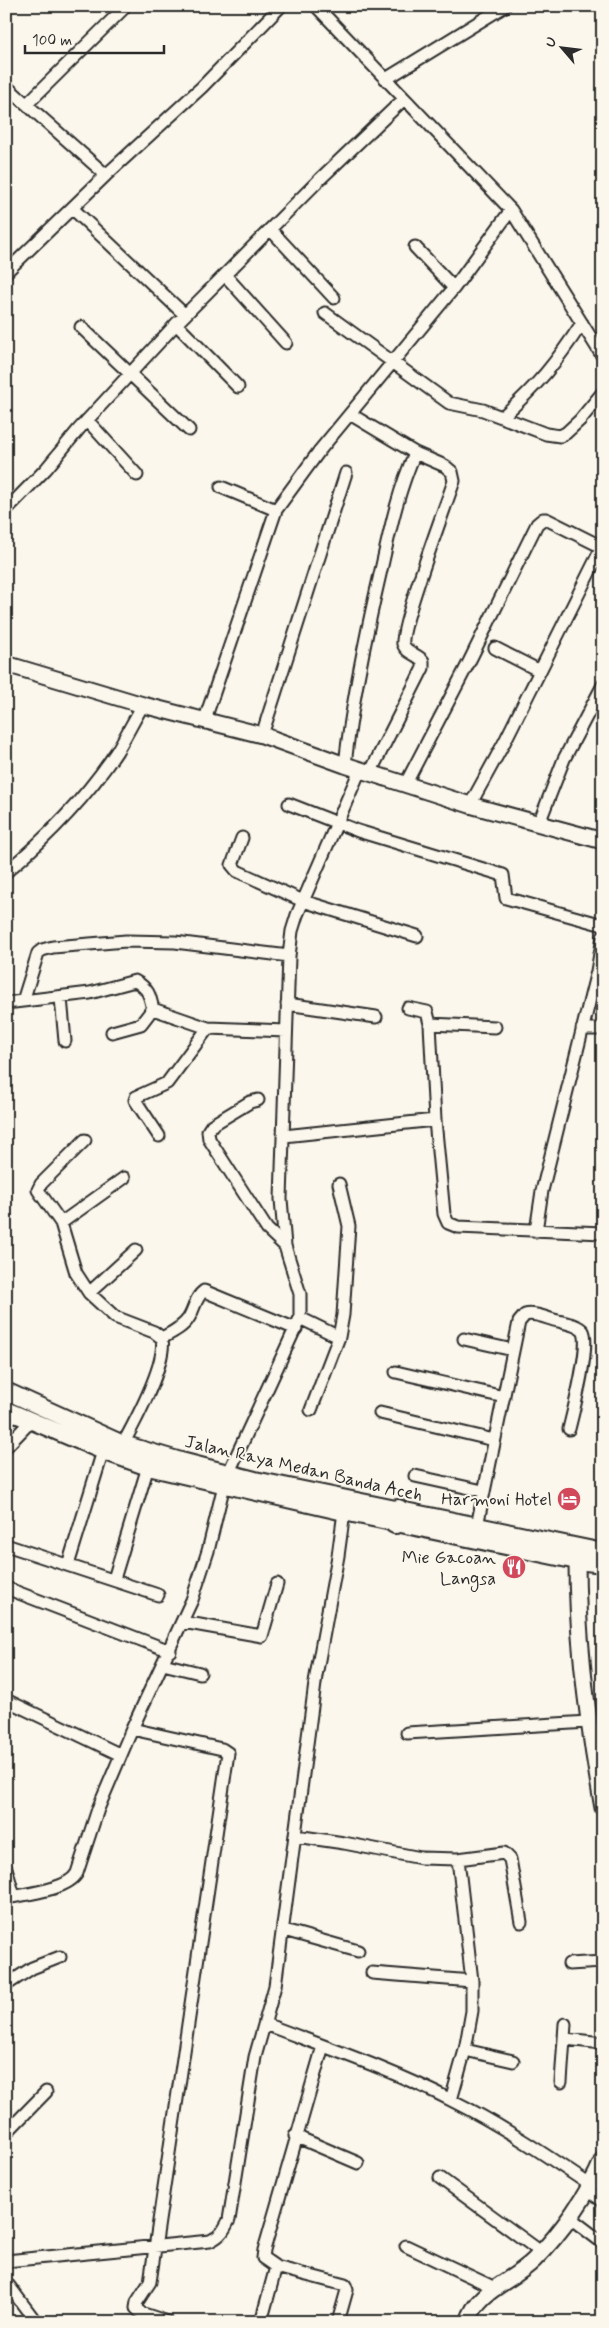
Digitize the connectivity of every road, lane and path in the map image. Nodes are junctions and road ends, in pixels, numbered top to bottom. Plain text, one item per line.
1 (281, 6) edge
2 (316, 6) edge
3 (505, 6) edge
4 (123, 8) dead end
5 (386, 79) junction
6 (6, 86) edge
7 (399, 103) junction
8 (28, 104) junction
9 (106, 175) junction
10 (72, 208) junction
11 (511, 210) junction
12 (270, 229) junction
13 (415, 247) dead end
14 (6, 272) edge
15 (225, 275) junction
16 (454, 288) junction
17 (334, 298) dead end
18 (325, 313) dead end
19 (185, 315) junction
20 (582, 323) junction
21 (176, 324) junction
22 (80, 327) dead end
23 (286, 343) dead end
24 (603, 357) edge
25 (392, 362) junction
26 (130, 374) junction
27 (238, 387) dead end
28 (603, 392) edge
29 (350, 414) junction
30 (502, 417) junction
31 (87, 420) junction
32 (189, 430) dead end
33 (415, 453) junction
34 (346, 473) dead end
35 (138, 475) dead end
36 (221, 487) dead end
37 (6, 510) edge
38 (276, 510) junction
39 (602, 546) edge
40 (495, 648) dead end
41 (6, 664) edge
42 (540, 671) junction
43 (603, 685) edge
44 (143, 704) junction
45 (205, 720) junction
46 (262, 736) junction
47 (345, 766) junction
48 (365, 772) junction
49 (405, 785) junction
50 (289, 804) dead end
51 (470, 805) junction
52 (539, 823) junction
53 (337, 824) junction
54 (242, 838) dead end
55 (603, 841) edge
56 (6, 872) edge
57 (303, 900) junction
58 (603, 925) edge
59 (417, 936) dead end
60 (603, 936) edge
61 (289, 956) junction
62 (61, 998) junction
63 (24, 1001) junction
64 (6, 1003) edge
65 (287, 1004) junction
66 (408, 1008) dead end
67 (152, 1010) junction
68 (376, 1017) dead end
69 (430, 1024) junction
70 (495, 1027) dead end
71 (208, 1028) junction
72 (582, 1029) junction
73 (603, 1030) edge
74 (286, 1031) junction
75 (112, 1032) dead end
76 (65, 1041) dead end
77 (258, 1100) dead end
78 (435, 1120) junction
79 (159, 1136) dead end
80 (284, 1136) junction
81 (85, 1140) dead end
82 (124, 1178) dead end
83 (339, 1184) dead end
84 (61, 1223) junction
85 (536, 1231) junction
86 (603, 1234) edge
87 (285, 1246) junction
88 (136, 1250) dead end
89 (89, 1293) junction
90 (298, 1323) junction
91 (162, 1338) junction
92 (338, 1338) junction
93 (464, 1340) dead end
94 (514, 1350) junction
95 (396, 1372) dead end
96 (6, 1391) edge
97 (504, 1396) junction
98 (6, 1410) edge
99 (311, 1410) dead end
100 (380, 1413) dead end
101 (30, 1421) junction
102 (569, 1430) dead end
103 (494, 1440) junction
104 (122, 1444) junction
105 (6, 1447) edge
106 (103, 1451) junction
107 (150, 1460) junction
108 (415, 1476) dead end
109 (226, 1480) junction
110 (483, 1490) junction
111 (344, 1512) junction
112 (397, 1516) junction
113 (477, 1526) junction
114 (6, 1545) edge
115 (603, 1552) edge
116 (577, 1561) junction
117 (603, 1564) edge
118 (68, 1565) junction
119 (114, 1579) junction
120 (277, 1584) dead end
121 (6, 1588) edge
122 (158, 1595) dead end
123 (183, 1622) junction
124 (170, 1651) junction
125 (163, 1664) junction
126 (200, 1673) dead end
127 (6, 1700) edge
128 (588, 1722) junction
129 (132, 1729) junction
130 (407, 1733) dead end
131 (121, 1754) junction
132 (603, 1808) edge
133 (296, 1836) junction
134 (458, 1859) junction
135 (6, 1868) edge
136 (10, 1897) edge
137 (521, 1922) dead end
138 (284, 1930) junction
139 (358, 1951) dead end
140 (60, 1957) dead end
141 (603, 1962) edge
142 (569, 1964) dead end
143 (372, 1973) dead end
144 (472, 1981) junction
145 (6, 1985) edge
146 (265, 2024) junction
147 (565, 2024) dead end
148 (565, 2039) junction
149 (603, 2043) edge
150 (323, 2046) junction
151 (465, 2050) junction
152 (513, 2061) dead end
153 (561, 2082) dead end
154 (46, 2092) dead end
155 (451, 2100) junction
156 (6, 2133) edge
157 (295, 2136) junction
158 (603, 2158) edge
159 (358, 2163) dead end
160 (440, 2178) dead end
161 (589, 2187) junction
162 (603, 2200) edge
163 (569, 2217) junction
164 (603, 2243) edge
165 (155, 2246) junction
166 (406, 2246) dead end
167 (541, 2252) junction
168 (6, 2261) edge
169 (276, 2267) junction
170 (6, 2282) edge
171 (495, 2288) junction
172 (36, 2322) edge
173 (168, 2322) edge
174 (261, 2322) edge
175 (338, 2322) edge
176 (468, 2322) edge

1 - 9 street
2 - 5 street
3 - 5 street
4 - 8 street
5 - 7 street
6 - 8 street
7 - 11 street
7 - 12 street
8 - 9 street
9 - 10 street
10 - 14 street
10 - 19 street
11 - 16 street
11 - 20 street
12 - 15 street
12 - 17 street
13 - 16 street
15 - 19 street
15 - 23 street
16 - 25 street
18 - 25 street
19 - 21 street
20 - 24 street
20 - 30 street
21 - 26 street
21 - 27 street
22 - 26 street
25 - 29 street
25 - 30 street
26 - 31 street
26 - 32 street
28 - 30 street
29 - 33 street
29 - 38 street
31 - 35 street
31 - 37 street
33 - 47 street
33 - 48 street
34 - 46 street
36 - 38 street
38 - 45 street
39 - 42 street
39 - 49 street
40 - 42 street
41 - 44 main road
42 - 51 street
43 - 52 street
44 - 45 main road
44 - 56 street
45 - 46 main road
46 - 47 main road
47 - 48 main road
48 - 49 main road
48 - 53 street
49 - 51 main road
50 - 53 street
51 - 52 main road
52 - 55 main road
53 - 57 street
53 - 58 street
54 - 57 street
57 - 59 street
57 - 61 street
60 - 72 street
61 - 63 street
61 - 65 street
62 - 63 street
62 - 67 street
62 - 76 street
63 - 64 street
65 - 68 street
65 - 74 street
66 - 69 street
67 - 71 street
67 - 75 street
69 - 70 street
69 - 78 street
71 - 74 street
71 - 79 street
72 - 73 street
72 - 85 street
74 - 80 street
77 - 87 street
78 - 80 street
78 - 85 street
80 - 87 street
81 - 84 street
82 - 84 street
83 - 92 street
84 - 89 street
85 - 86 street
87 - 90 street
88 - 89 street
89 - 91 street
90 - 91 street
90 - 92 street
90 - 109 street
91 - 104 street
92 - 99 street
93 - 94 street
94 - 97 street
94 - 102 street
95 - 97 street
96 - 104 main road
97 - 103 street
98 - 101 main road
100 - 103 street
101 - 105 street
101 - 106 main road
103 - 110 street
104 - 107 main road
106 - 107 main road
106 - 118 street
107 - 109 main road
107 - 119 street
108 - 110 street
109 - 111 main road
109 - 112 main road, Jalan Raya Medan Banda Aceh
109 - 123 street
110 - 113 street
111 - 112 main road
111 - 133 street
112 - 113 main road, Jalan Raya Medan Banda Aceh
112 - 116 main road
113 - 115 main road, Jalan Raya Medan Banda Aceh
114 - 118 street
116 - 117 main road
116 - 128 main road
118 - 119 street
119 - 122 street
120 - 123 street
121 - 124 street
123 - 124 street
124 - 125 street
125 - 126 street
125 - 129 street
127 - 131 street
128 - 130 street
128 - 132 main road
129 - 131 street
129 - 165 street
131 - 136 street
133 - 134 street
133 - 138 street
134 - 137 street
134 - 144 street
135 - 136 street
138 - 139 street
138 - 146 street
140 - 145 street
141 - 142 street
143 - 144 street
144 - 151 street
146 - 150 street
146 - 165 street
147 - 148 street
148 - 149 street
148 - 153 street
150 - 155 street
150 - 157 street
151 - 152 street
151 - 155 street
154 - 156 street
155 - 161 street
157 - 159 street
157 - 169 street
158 - 161 main road
160 - 167 street
161 - 162 street
161 - 163 main road
163 - 164 street
163 - 167 main road
165 - 168 street
165 - 173 street
166 - 171 street
167 - 171 main road
169 - 174 street
169 - 175 street
170 - 172 street
171 - 176 main road

